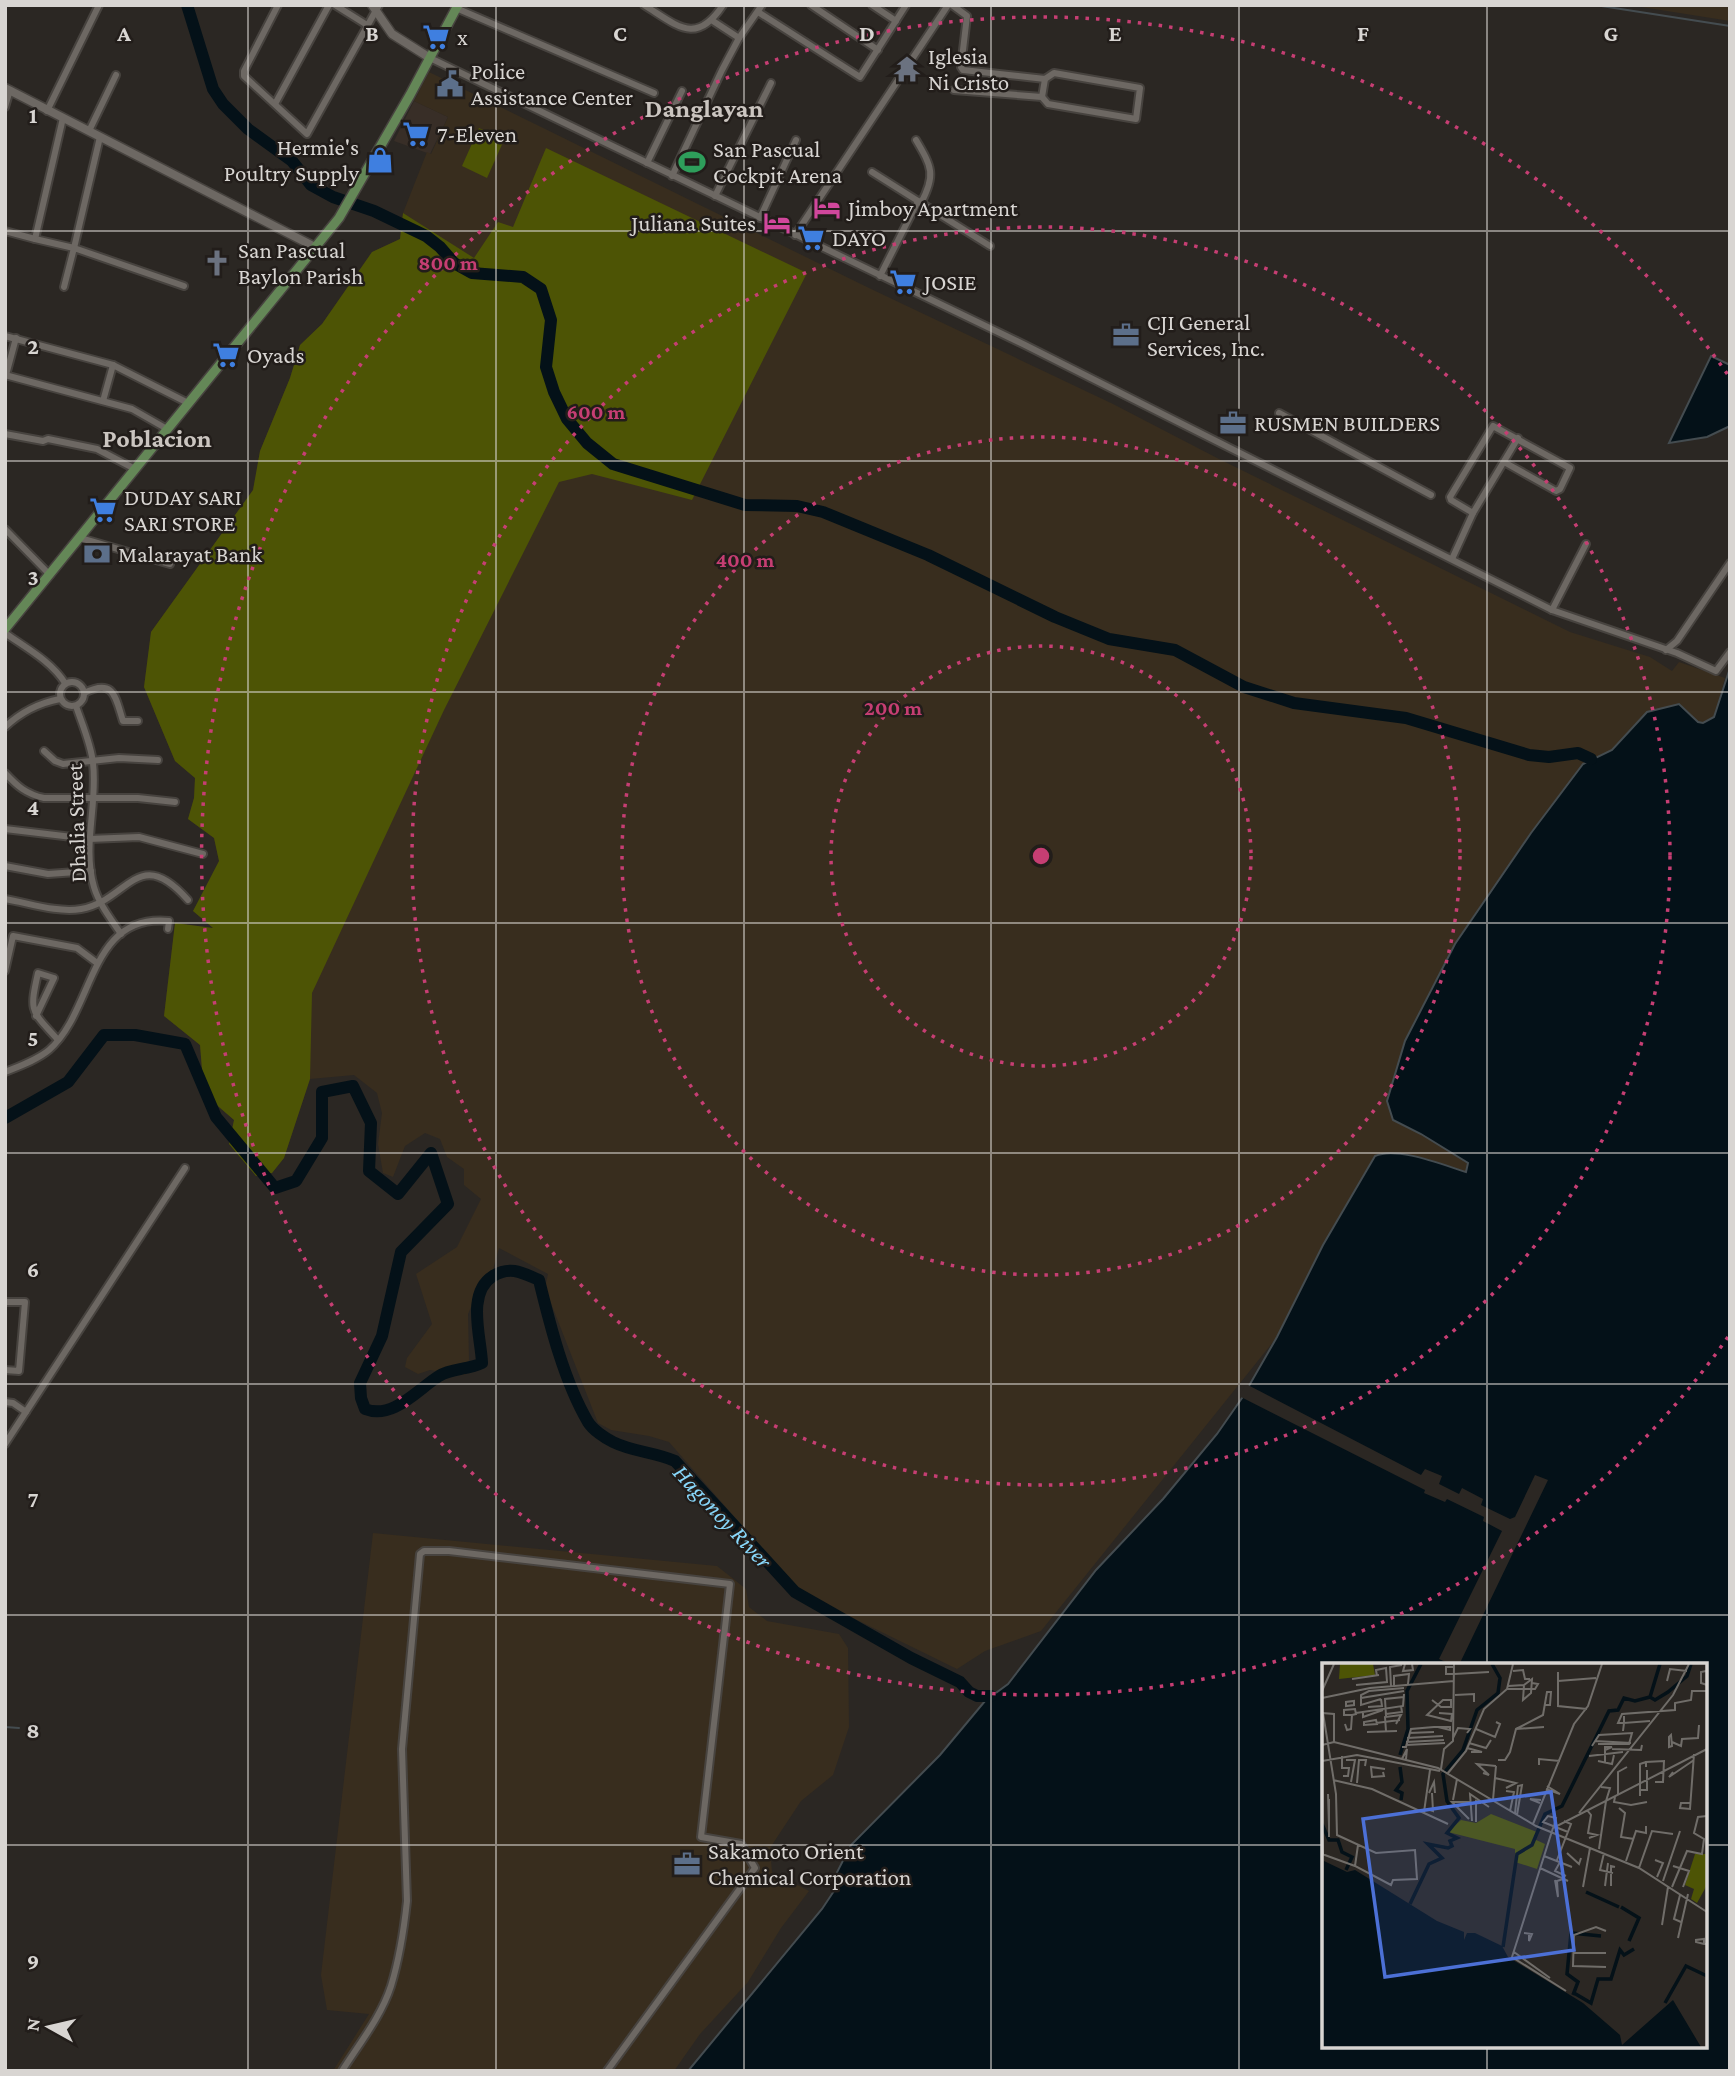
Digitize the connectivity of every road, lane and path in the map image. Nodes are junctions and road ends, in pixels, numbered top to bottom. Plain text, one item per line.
1 (99, 5) edge
2 (267, 5) edge
3 (329, 5) edge
4 (335, 5) edge
5 (644, 5) edge
6 (723, 5) edge
7 (811, 5) edge
8 (872, 5) edge
9 (906, 5) edge
10 (950, 5) edge
11 (375, 7) edge
12 (457, 7) edge
13 (277, 8) edge
14 (760, 8) edge
15 (713, 21) junction
16 (896, 21) junction
17 (368, 25) junction
18 (739, 37) junction
19 (878, 50) junction
20 (430, 58) junction
21 (116, 75) dead end
22 (1045, 79) junction
23 (771, 83) dead end
24 (7, 89) edge
25 (954, 90) dead end
26 (681, 91) dead end
27 (654, 93) dead end
28 (1042, 97) junction
29 (275, 104) junction
30 (5, 107) edge
31 (47, 111) junction
32 (63, 118) junction
33 (89, 131) junction
34 (100, 137) junction
35 (796, 140) dead end
36 (916, 140) dead end
37 (647, 163) junction
38 (872, 172) dead end
39 (672, 176) junction
40 (715, 195) junction
41 (919, 202) junction
42 (760, 218) junction
43 (5, 231) edge
44 (795, 235) junction
45 (35, 239) junction
46 (990, 246) dead end
47 (74, 248) junction
48 (317, 248) junction
49 (880, 276) junction
50 (64, 286) dead end
51 (184, 286) dead end
52 (5, 335) edge
53 (16, 338) junction
54 (113, 365) junction
55 (5, 375) edge
56 (103, 401) junction
57 (188, 403) junction
58 (1279, 413) dead end
59 (167, 429) junction
60 (5, 435) edge
61 (1518, 438) junction
62 (1504, 462) junction
63 (135, 469) junction
64 (1431, 495) dead end
65 (1473, 513) junction
66 (5, 529) edge
67 (80, 538) junction
68 (1587, 544) dead end
69 (1452, 559) junction
70 (1730, 563) edge
71 (170, 564) dead end
72 (50, 575) junction
73 (1552, 610) junction
74 (5, 631) edge
75 (1666, 649) junction
76 (1730, 652) edge
77 (65, 683) junction
78 (84, 693) junction
79 (60, 699) junction
80 (76, 706) junction
81 (138, 721) dead end
82 (5, 727) edge
83 (44, 751) dead end
84 (158, 760) dead end
85 (93, 761) junction
86 (5, 773) edge
87 (94, 797) junction
88 (175, 802) dead end
89 (5, 829) edge
90 (89, 839) junction
91 (203, 854) dead end
92 (5, 866) edge
93 (91, 871) junction
94 (5, 899) edge
95 (188, 900) dead end
96 (100, 901) junction
97 (168, 929) dead end
98 (121, 934) junction
99 (97, 963) junction
100 (5, 971) edge
101 (36, 1016) junction
102 (58, 1040) junction
103 (5, 1072) edge
104 (184, 1168) dead end
105 (5, 1302) edge
106 (5, 1370) edge
107 (5, 1402) edge
108 (26, 1412) junction
109 (5, 1444) edge
110 (342, 2071) edge
111 (607, 2071) edge

1 - 31 street
2 - 13 street
3 - 29 street
4 - 17 street
5 - 15 street
6 - 15 street
7 - 19 street
8 - 16 street
9 - 16 street
10 - 22 street
10 - 44 street
11 - 17 street
11 - 20 street
12 - 20 main road
12 - 27 street
13 - 29 street
14 - 18 street
14 - 19 street
15 - 18 street
16 - 19 street
17 - 29 street
18 - 39 street
20 - 37 street
20 - 48 main road
21 - 33 street
22 - 28 street
22 - 28 street
23 - 40 street
24 - 30 street
24 - 31 street
25 - 28 street
26 - 37 street
31 - 32 street
32 - 33 street
32 - 45 street
33 - 34 street
34 - 47 street
34 - 48 street
35 - 42 street
36 - 41 street
37 - 39 street
38 - 41 street
39 - 40 street
40 - 42 street
41 - 46 street
41 - 49 street
42 - 44 street
43 - 45 street
44 - 49 street
45 - 47 street
47 - 50 street
47 - 51 street
48 - 57 main road
49 - 69 street
52 - 53 street
53 - 54 street
53 - 55 street
54 - 56 street
54 - 57 street
55 - 56 street
56 - 59 street
57 - 59 main road
58 - 64 street
59 - 63 main road
60 - 63 street
61 - 62 street
61 - 62 street
61 - 65 street
62 - 65 street
63 - 67 main road
65 - 69 street
66 - 72 street
67 - 71 street
67 - 72 main road
68 - 73 street
69 - 73 street
70 - 75 street
72 - 74 main road
73 - 75 street
74 - 77 street
75 - 76 street
77 - 78 street
77 - 79 street
78 - 80 street
78 - 81 street
79 - 80 street
79 - 82 street
80 - 85 street, Dhalia Street
83 - 85 street
84 - 85 street
85 - 87 street, Dhalia Street
86 - 87 street
87 - 88 street
87 - 90 street, Dhalia Street
89 - 90 street
90 - 91 street
90 - 93 street, Dhalia Street
92 - 93 street
93 - 96 street, Dhalia Street
94 - 96 street
95 - 96 street
96 - 98 street, Dhalia Street
97 - 98 street
98 - 99 street
99 - 100 street
99 - 102 street
101 - 101 street
101 - 102 street
102 - 103 street
104 - 108 street
105 - 106 street
107 - 108 street
108 - 109 street
110 - 111 street

